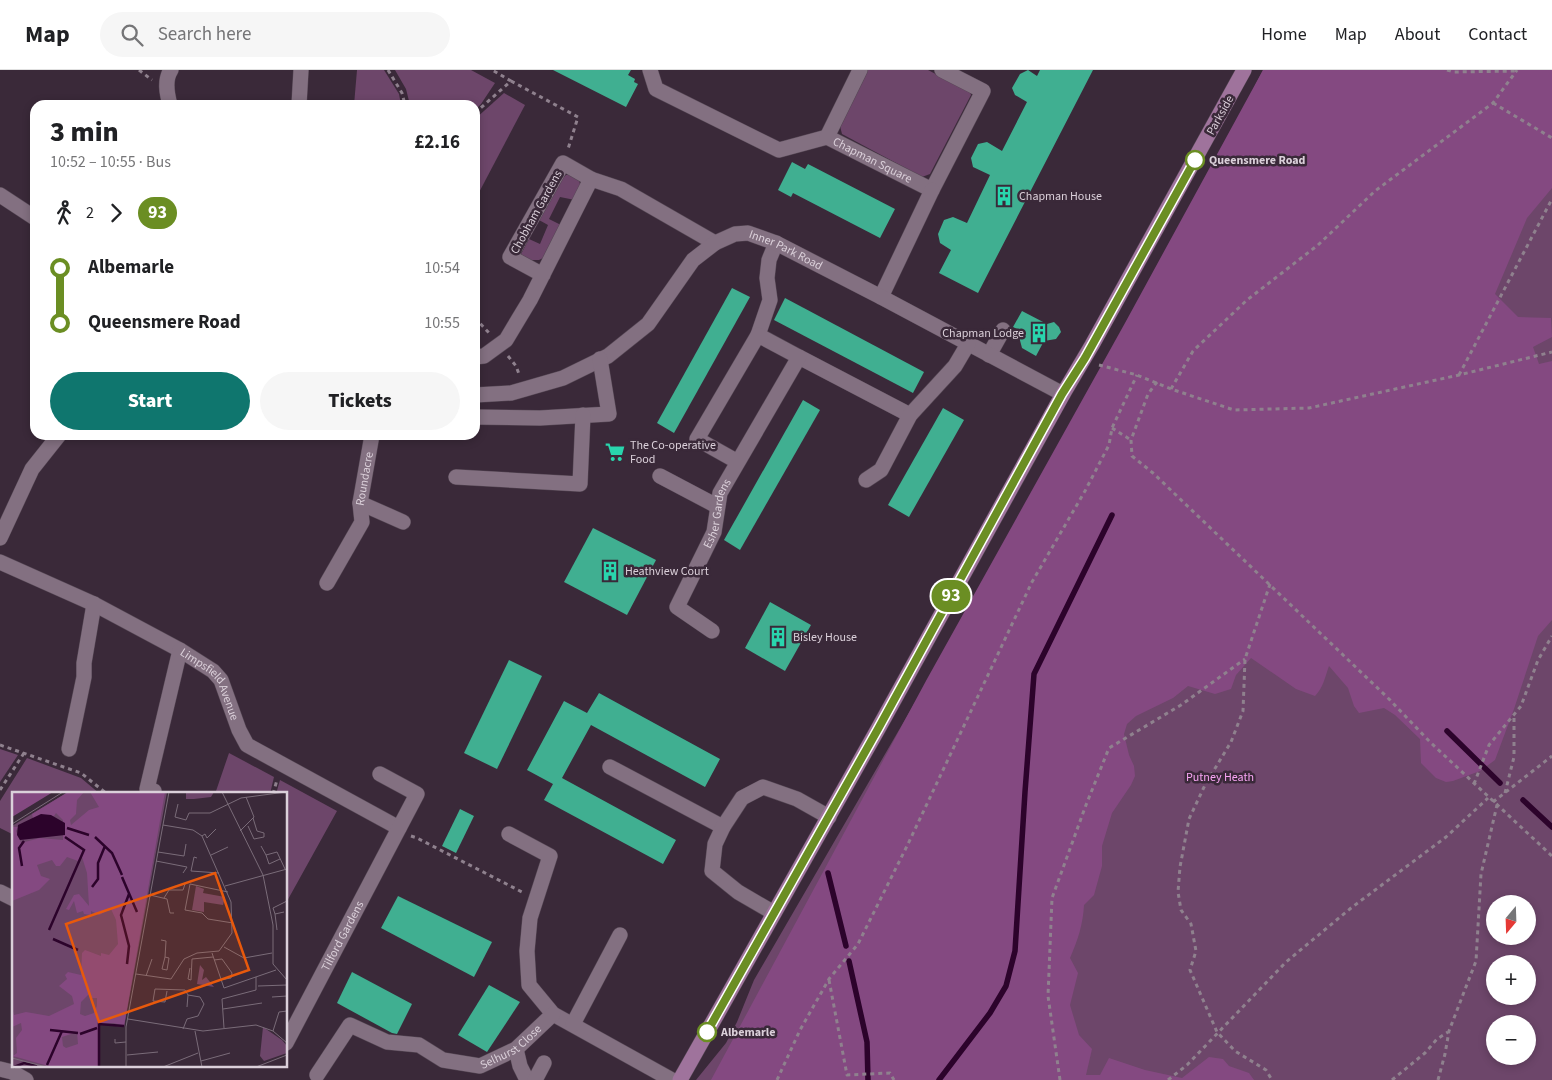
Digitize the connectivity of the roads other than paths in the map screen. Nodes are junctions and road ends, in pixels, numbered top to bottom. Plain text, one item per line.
1 (171, 70) edge
2 (301, 70) edge
3 (650, 70) edge
4 (860, 70) edge
5 (942, 70) edge
6 (1244, 70) edge
7 (168, 100) edge
8 (299, 100) edge
9 (827, 137) junction
10 (591, 179) junction
11 (932, 190) junction
12 (0, 195) edge
13 (30, 215) edge
14 (715, 243) junction
15 (776, 243) junction
16 (543, 275) junction
17 (881, 297) junction
18 (1003, 330) dead end
19 (758, 336) junction
20 (968, 344) junction
21 (989, 355) junction
22 (480, 356) edge
23 (799, 357) junction
24 (600, 359) junction
25 (1062, 394) junction
26 (480, 395) edge
27 (583, 415) junction
28 (910, 416) junction
29 (480, 417) edge
30 (55, 440) edge
31 (371, 440) edge
32 (738, 462) junction
33 (456, 476) dead end
34 (660, 476) dead end
35 (866, 480) dead end
36 (360, 503) junction
37 (718, 503) junction
38 (403, 522) dead end
39 (0, 538) edge
40 (0, 562) edge
41 (327, 583) dead end
42 (94, 604) junction
43 (712, 631) dead end
44 (180, 650) junction
45 (69, 749) dead end
46 (610, 767) dead end
47 (380, 774) dead end
48 (154, 791) dead end
49 (829, 817) junction
50 (723, 827) junction
51 (397, 831) junction
52 (509, 834) dead end
53 (0, 892) edge
54 (12, 898) edge
55 (774, 913) junction
56 (620, 935) dead end
57 (554, 1014) junction
58 (573, 1024) junction
59 (288, 1039) edge
60 (516, 1049) junction
61 (544, 1063) dead end
62 (0, 1069) edge
63 (317, 1076) dead end
64 (26, 1080) edge
65 (527, 1080) edge
66 (534, 1080) edge
67 (672, 1080) edge
68 (680, 1080) edge

1 - 7 street
2 - 8 street
3 - 9 street
4 - 9 street, Chapman Square
5 - 11 street
6 - 25 main road, Parkside
9 - 11 street, Chapman Square
10 - 14 street, Chobham Gardens
10 - 16 street
10 - 16 street, Chobham Gardens
11 - 17 street
12 - 13 street
14 - 15 street, Inner Park Road
14 - 24 street, Inner Park Road
15 - 17 street, Inner Park Road
15 - 19 street, Esher Gardens
16 - 22 street
17 - 20 street, Inner Park Road
18 - 21 street
19 - 23 street
19 - 32 street, Esher Gardens
20 - 21 street, Inner Park Road
20 - 28 street
21 - 25 street, Inner Park Road
23 - 28 street
23 - 32 street, Esher Gardens
24 - 26 street, Inner Park Road
24 - 27 street
25 - 49 main road, Parkside
27 - 29 street
27 - 33 street
28 - 35 street
30 - 39 street
31 - 36 street, Roundacre
32 - 37 street, Esher Gardens
34 - 37 street
36 - 38 street
36 - 41 street, Roundacre
37 - 43 street, Esher Gardens
40 - 42 street, Limpsfield Avenue
42 - 44 street, Limpsfield Avenue
42 - 45 street
44 - 48 street
44 - 51 street, Limpsfield Avenue
46 - 50 street
47 - 51 street, Tilford Gardens
49 - 50 street
49 - 55 main road, Parkside
50 - 55 street
51 - 59 street, Tilford Gardens
52 - 57 street, Selhurst Close
53 - 54 street
55 - 68 main road, Parkside
56 - 58 street
57 - 58 street, Selhurst Close
57 - 60 street, Selhurst Close
58 - 67 street, Selhurst Close
60 - 63 street, Selhurst Close
60 - 65 street
61 - 66 street
62 - 64 street

